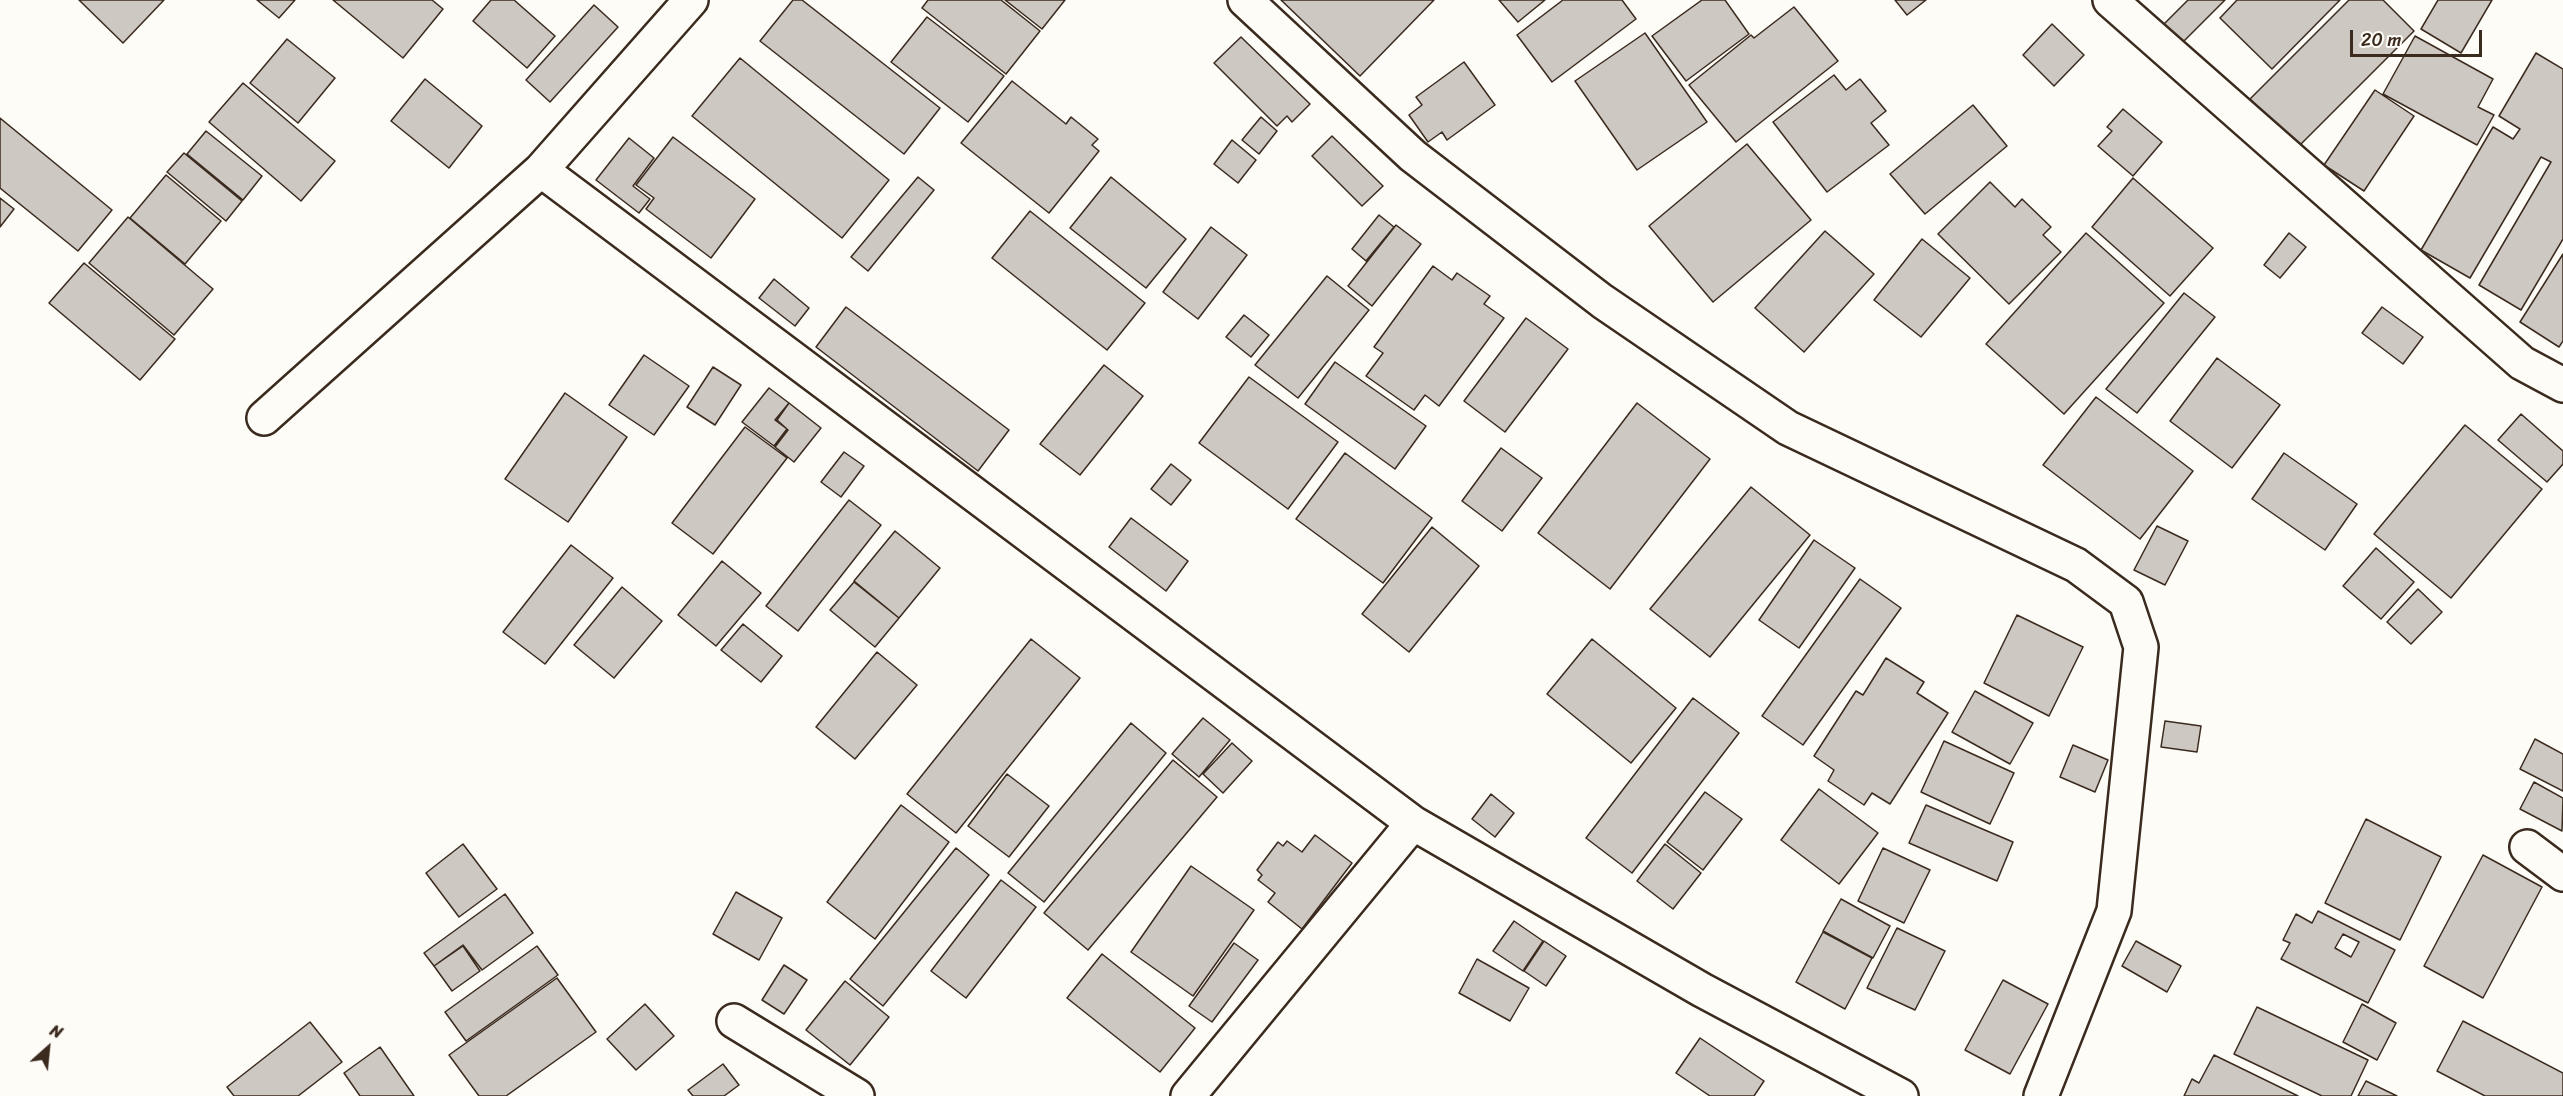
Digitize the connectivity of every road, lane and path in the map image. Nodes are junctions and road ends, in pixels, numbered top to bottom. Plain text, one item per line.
1 (691, 0) edge
2 (1245, 0) edge
3 (2110, 0) edge
4 (541, 170) junction
5 (2563, 385) edge
6 (264, 418) dead end
7 (1413, 823) junction
8 (2527, 848) dead end
9 (2563, 874) edge
10 (734, 1021) dead end
11 (857, 1096) edge
12 (1188, 1096) edge
13 (1901, 1096) edge
14 (2041, 1096) edge

1 - 4 street
2 - 14 street
3 - 5 street
4 - 6 street
4 - 7 street
7 - 12 street
7 - 13 street
8 - 9 street
10 - 11 street

